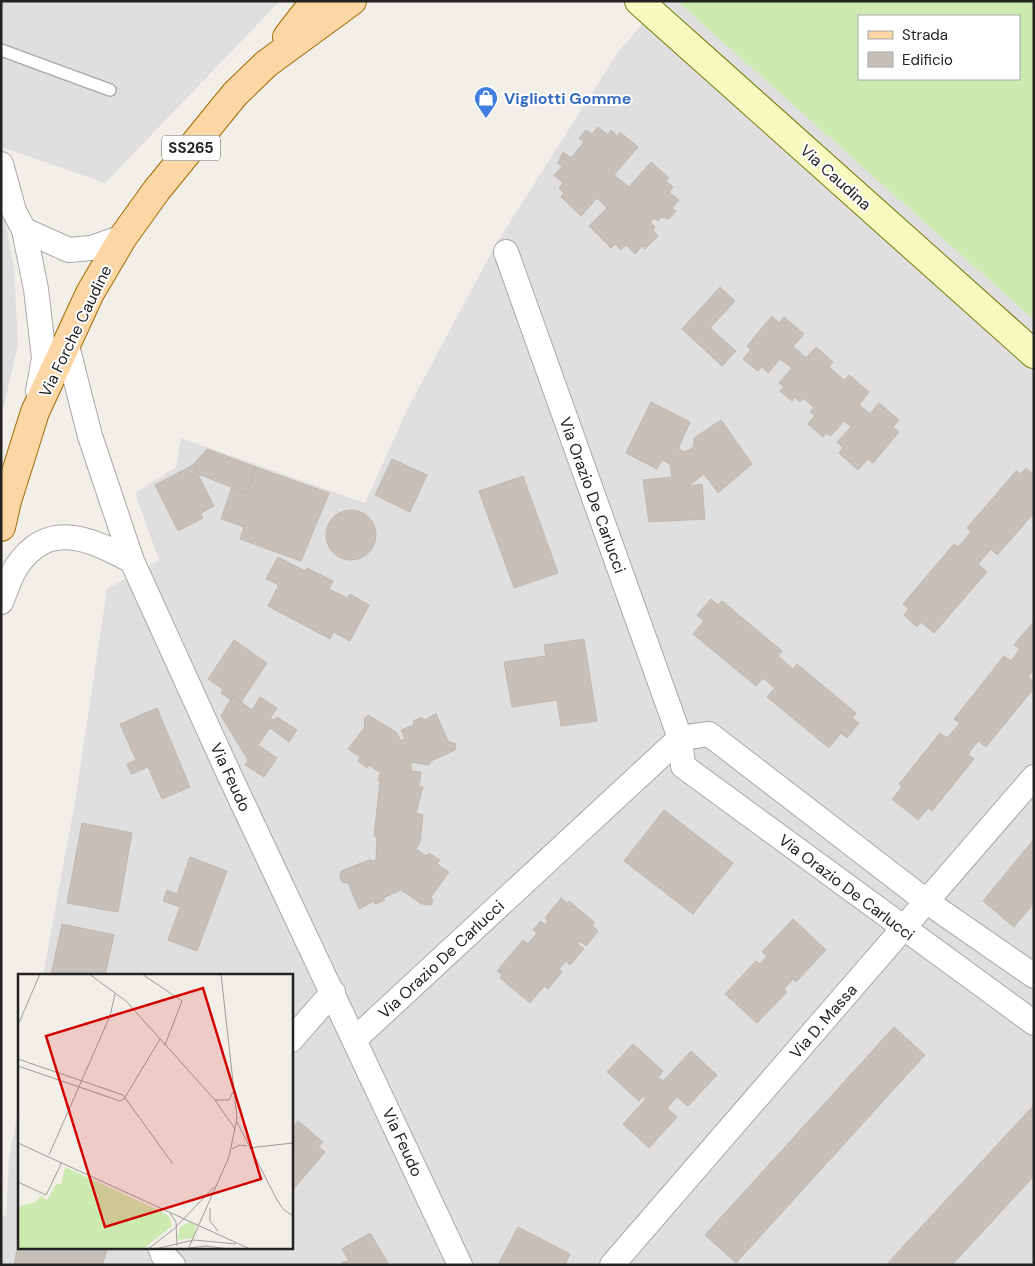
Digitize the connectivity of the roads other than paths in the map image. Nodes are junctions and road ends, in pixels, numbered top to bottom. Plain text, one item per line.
1 (315, 1) edge
2 (352, 1) edge
3 (639, 1) edge
4 (1, 50) edge
5 (266, 64) junction
6 (110, 90) dead end
7 (1, 164) edge
8 (13, 216) edge
9 (123, 237) junction
10 (506, 252) dead end
11 (67, 346) junction
12 (1034, 354) edge
13 (34, 412) junction
14 (1, 528) edge
15 (132, 561) junction
16 (1, 602) edge
17 (680, 738) junction
18 (1034, 777) edge
19 (926, 901) junction
20 (902, 929) junction
21 (1034, 976) edge
22 (333, 992) junction
23 (1034, 1023) edge
24 (355, 1038) junction
25 (292, 1039) edge
26 (160, 1248) edge
27 (173, 1265) edge
28 (460, 1265) edge
29 (612, 1265) edge

1 - 5 main road, Via Forche Caudine / SS265
2 - 5 main road, Via Forche Caudine / SS265
3 - 12 main road, Via Caudina
4 - 6 lane
5 - 9 main road, Via Forche Caudine / SS265
7 - 8 street
8 - 9 street
8 - 13 street
9 - 11 main road, Via Forche Caudine / SS265
10 - 17 street, Via Orazio De Carlucci
11 - 13 main road, Via Forche Caudine / SS265
11 - 15 street, Via Feudo
13 - 14 main road, Via Forche Caudine / SS265
15 - 16 street
15 - 22 street, Via Feudo
17 - 19 street
17 - 20 street, Via Orazio De Carlucci
17 - 24 street, Via Orazio De Carlucci
18 - 19 street, Via D. Massa
19 - 20 street, Via D. Massa
19 - 21 street
20 - 23 street, Via Orazio De Carlucci
20 - 29 street, Via D. Massa
22 - 24 street, Via Feudo
22 - 25 street
24 - 28 street, Via Feudo
26 - 27 street

